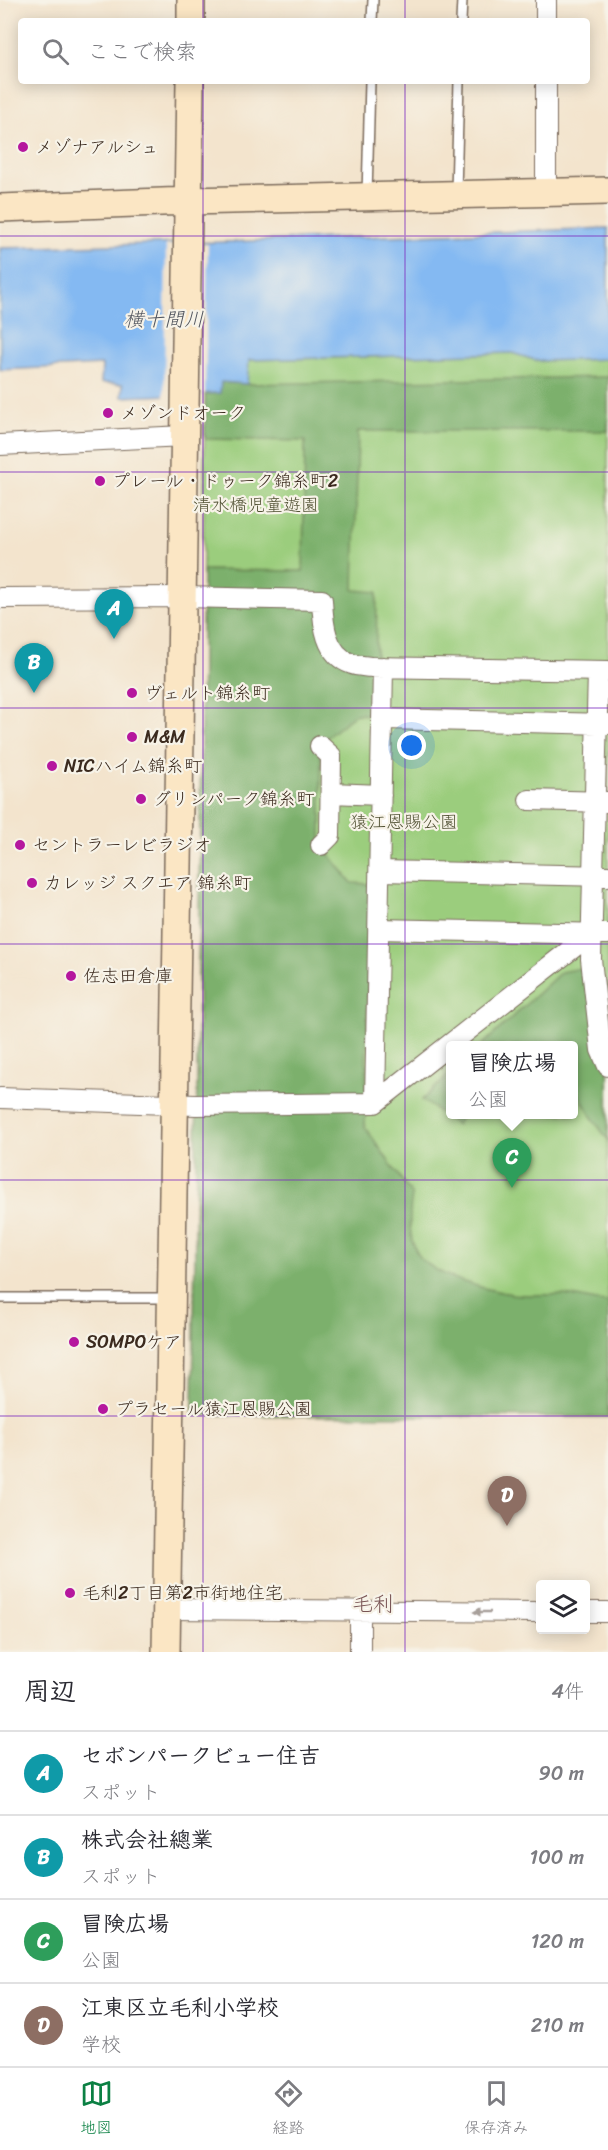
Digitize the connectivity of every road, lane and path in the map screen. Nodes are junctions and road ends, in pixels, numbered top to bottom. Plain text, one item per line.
1 (191, 0) edge
2 (373, 0) edge
3 (462, 0) edge
4 (546, 0) edge
5 (190, 18) edge
6 (372, 18) edge
7 (461, 18) edge
8 (546, 18) edge
9 (190, 84) edge
10 (370, 84) edge
11 (459, 84) edge
12 (546, 84) edge
13 (608, 191) edge
14 (546, 193) junction
15 (456, 195) junction
16 (367, 198) junction
17 (189, 201) junction
18 (0, 208) edge
19 (184, 436) junction
20 (0, 445) edge
21 (182, 597) junction
22 (0, 598) edge
23 (383, 667) junction
24 (603, 671) edge
25 (383, 719) junction
26 (602, 724) edge
27 (320, 746) dead end
28 (331, 794) junction
29 (381, 795) junction
30 (529, 800) dead end
31 (602, 802) edge
32 (321, 844) dead end
33 (380, 871) junction
34 (601, 876) edge
35 (378, 929) junction
36 (600, 934) edge
37 (458, 1041) edge
38 (446, 1050) edge
39 (608, 1065) edge
40 (0, 1098) edge
41 (375, 1103) junction
42 (174, 1104) junction
43 (0, 1298) edge
44 (171, 1298) junction
45 (167, 1610) junction
46 (360, 1610) junction
47 (536, 1612) edge
48 (590, 1612) edge
49 (608, 1612) edge
50 (166, 1652) edge
51 (360, 1652) edge

1 - 5 street
2 - 6 lane
3 - 7 lane
4 - 8 street
9 - 17 street
10 - 16 lane
11 - 15 lane
12 - 14 street
13 - 14 street
14 - 15 street
15 - 16 street
16 - 17 street
17 - 18 street
17 - 19 street
19 - 20 street
19 - 21 street
21 - 22 street
21 - 23 street
21 - 42 street
23 - 24 street
23 - 25 street
24 - 26 street
25 - 26 street
25 - 29 street
26 - 31 street
27 - 28 street
28 - 29 street
28 - 32 street
29 - 33 street
30 - 31 street
31 - 34 street
33 - 34 street
33 - 35 street
34 - 36 street
35 - 36 street
35 - 41 street
36 - 37 street
36 - 39 street
38 - 41 street
40 - 42 street
41 - 42 street
42 - 44 street
43 - 44 lane
44 - 45 street
45 - 46 street
45 - 50 street
47 -> 46 street
46 - 51 street
48 - 49 street

